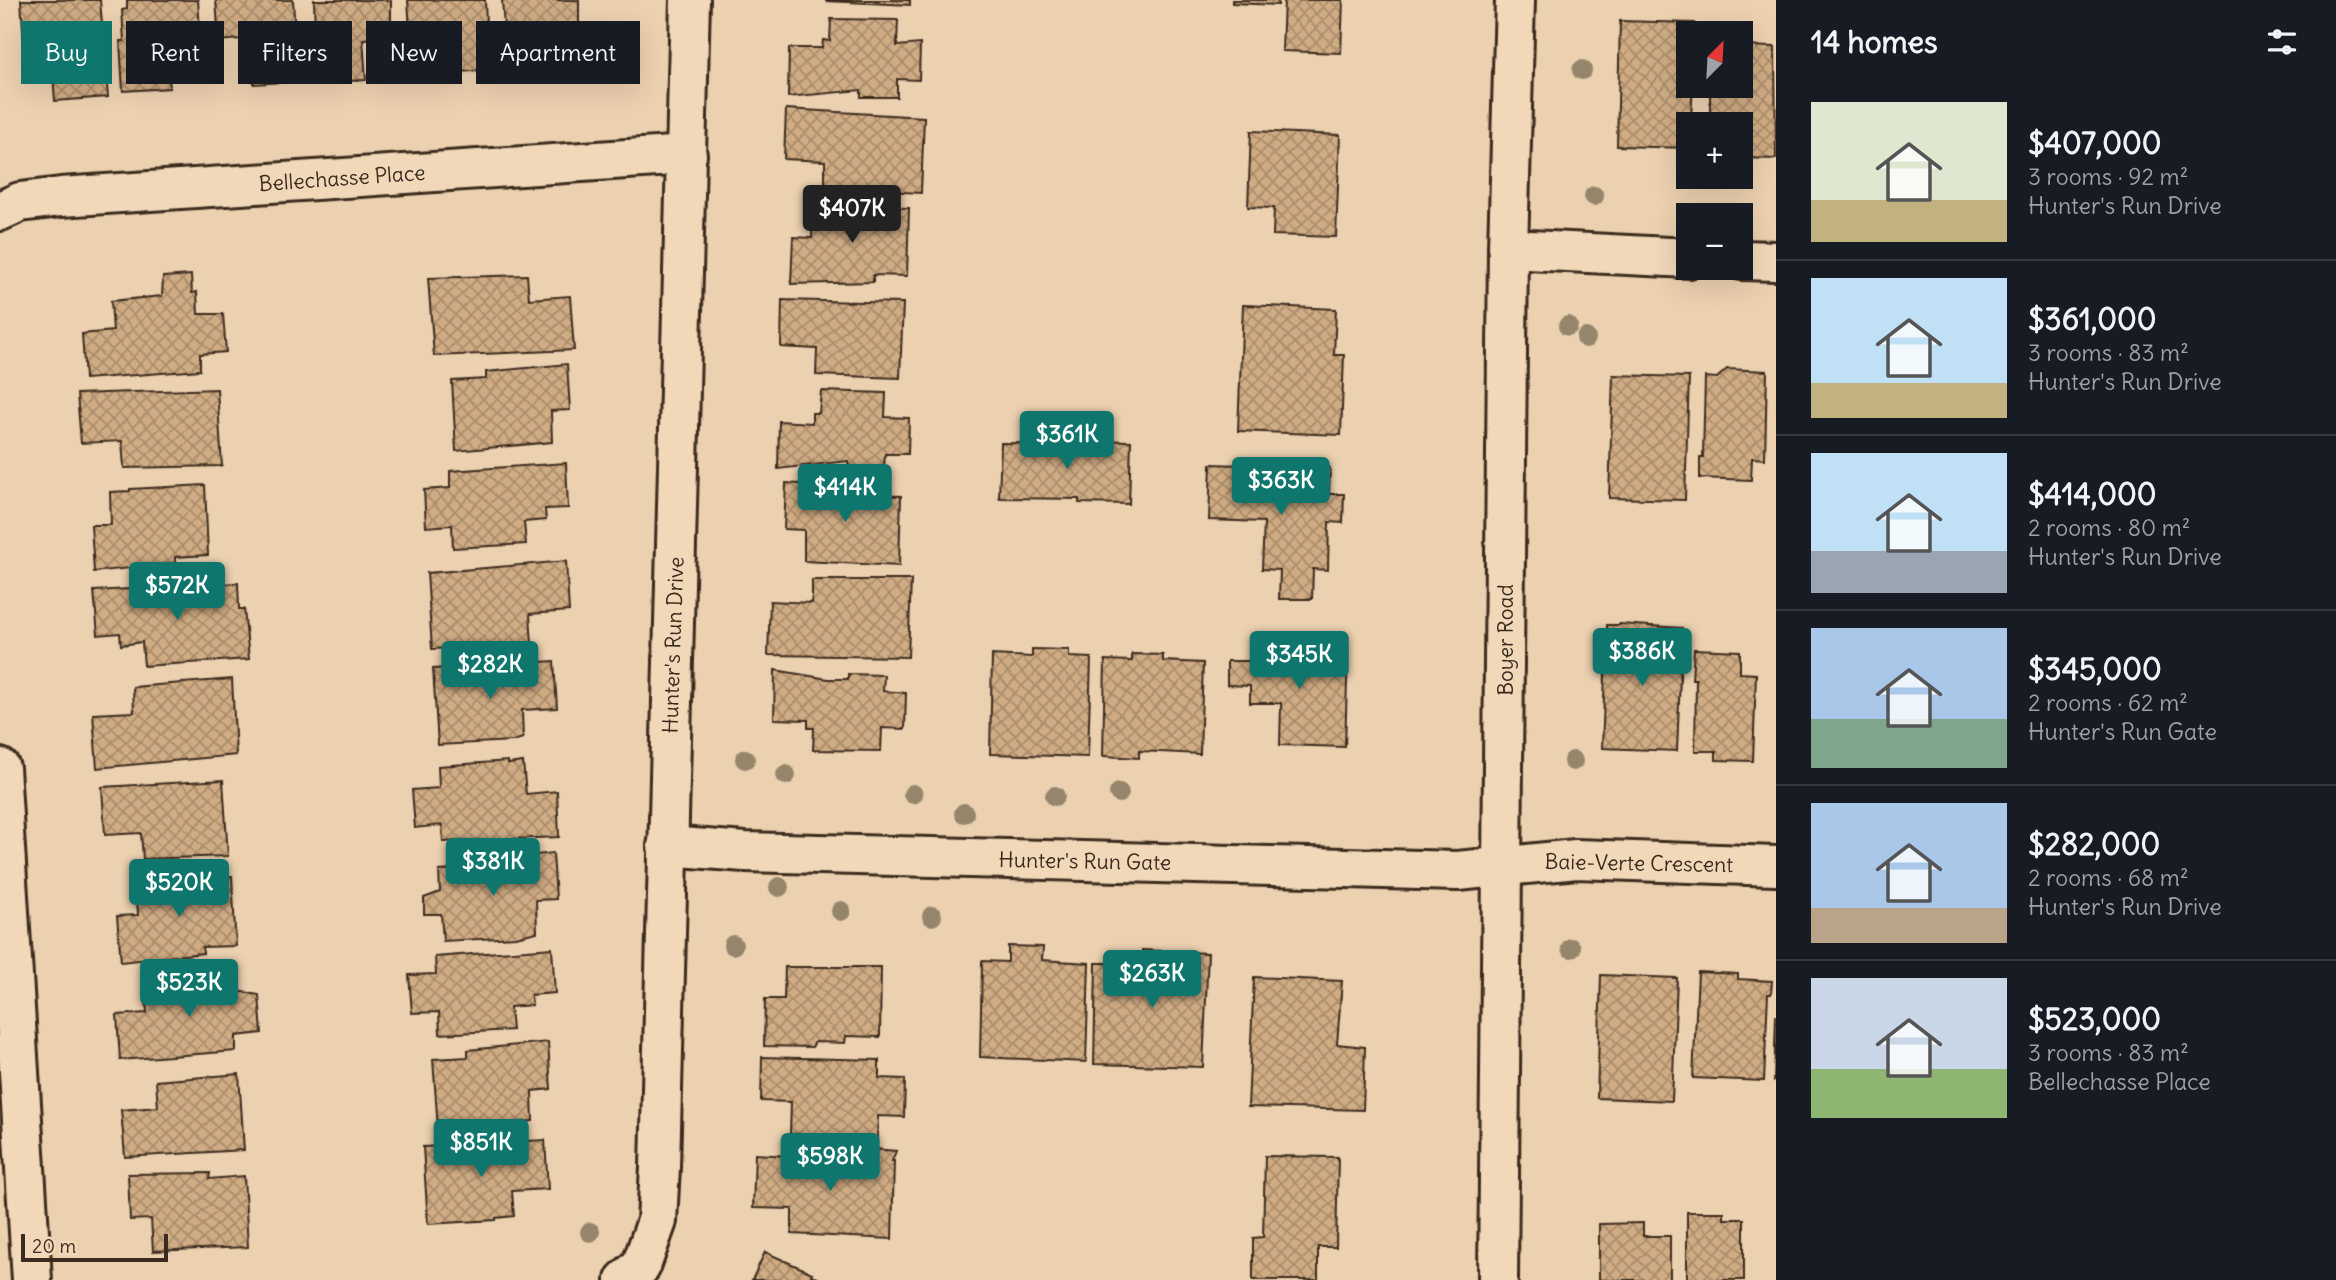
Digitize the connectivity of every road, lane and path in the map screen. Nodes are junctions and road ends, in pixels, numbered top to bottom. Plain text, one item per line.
1 (690, 0) edge
2 (1515, 0) edge
3 (687, 155) junction
4 (0, 211) edge
5 (1508, 249) junction
6 (1676, 257) edge
7 (1753, 260) edge
8 (1776, 261) edge
9 (0, 768) edge
10 (667, 846) junction
11 (1503, 865) junction
12 (1776, 866) edge
13 (32, 1280) edge
14 (625, 1280) edge
15 (1498, 1280) edge

1 - 3 street, Hunter's Run Drive
2 - 5 street, Boyer Road
3 - 4 street, Bellechasse Place
3 - 10 street, Hunter's Run Drive
5 - 6 street
5 - 11 street, Boyer Road
7 - 8 street
9 - 13 street
10 - 11 street, Hunter's Run Gate
10 - 14 street, Hunter's Run Drive
11 - 12 street, Baie-Verte Crescent
11 - 15 street, Boyer Road

